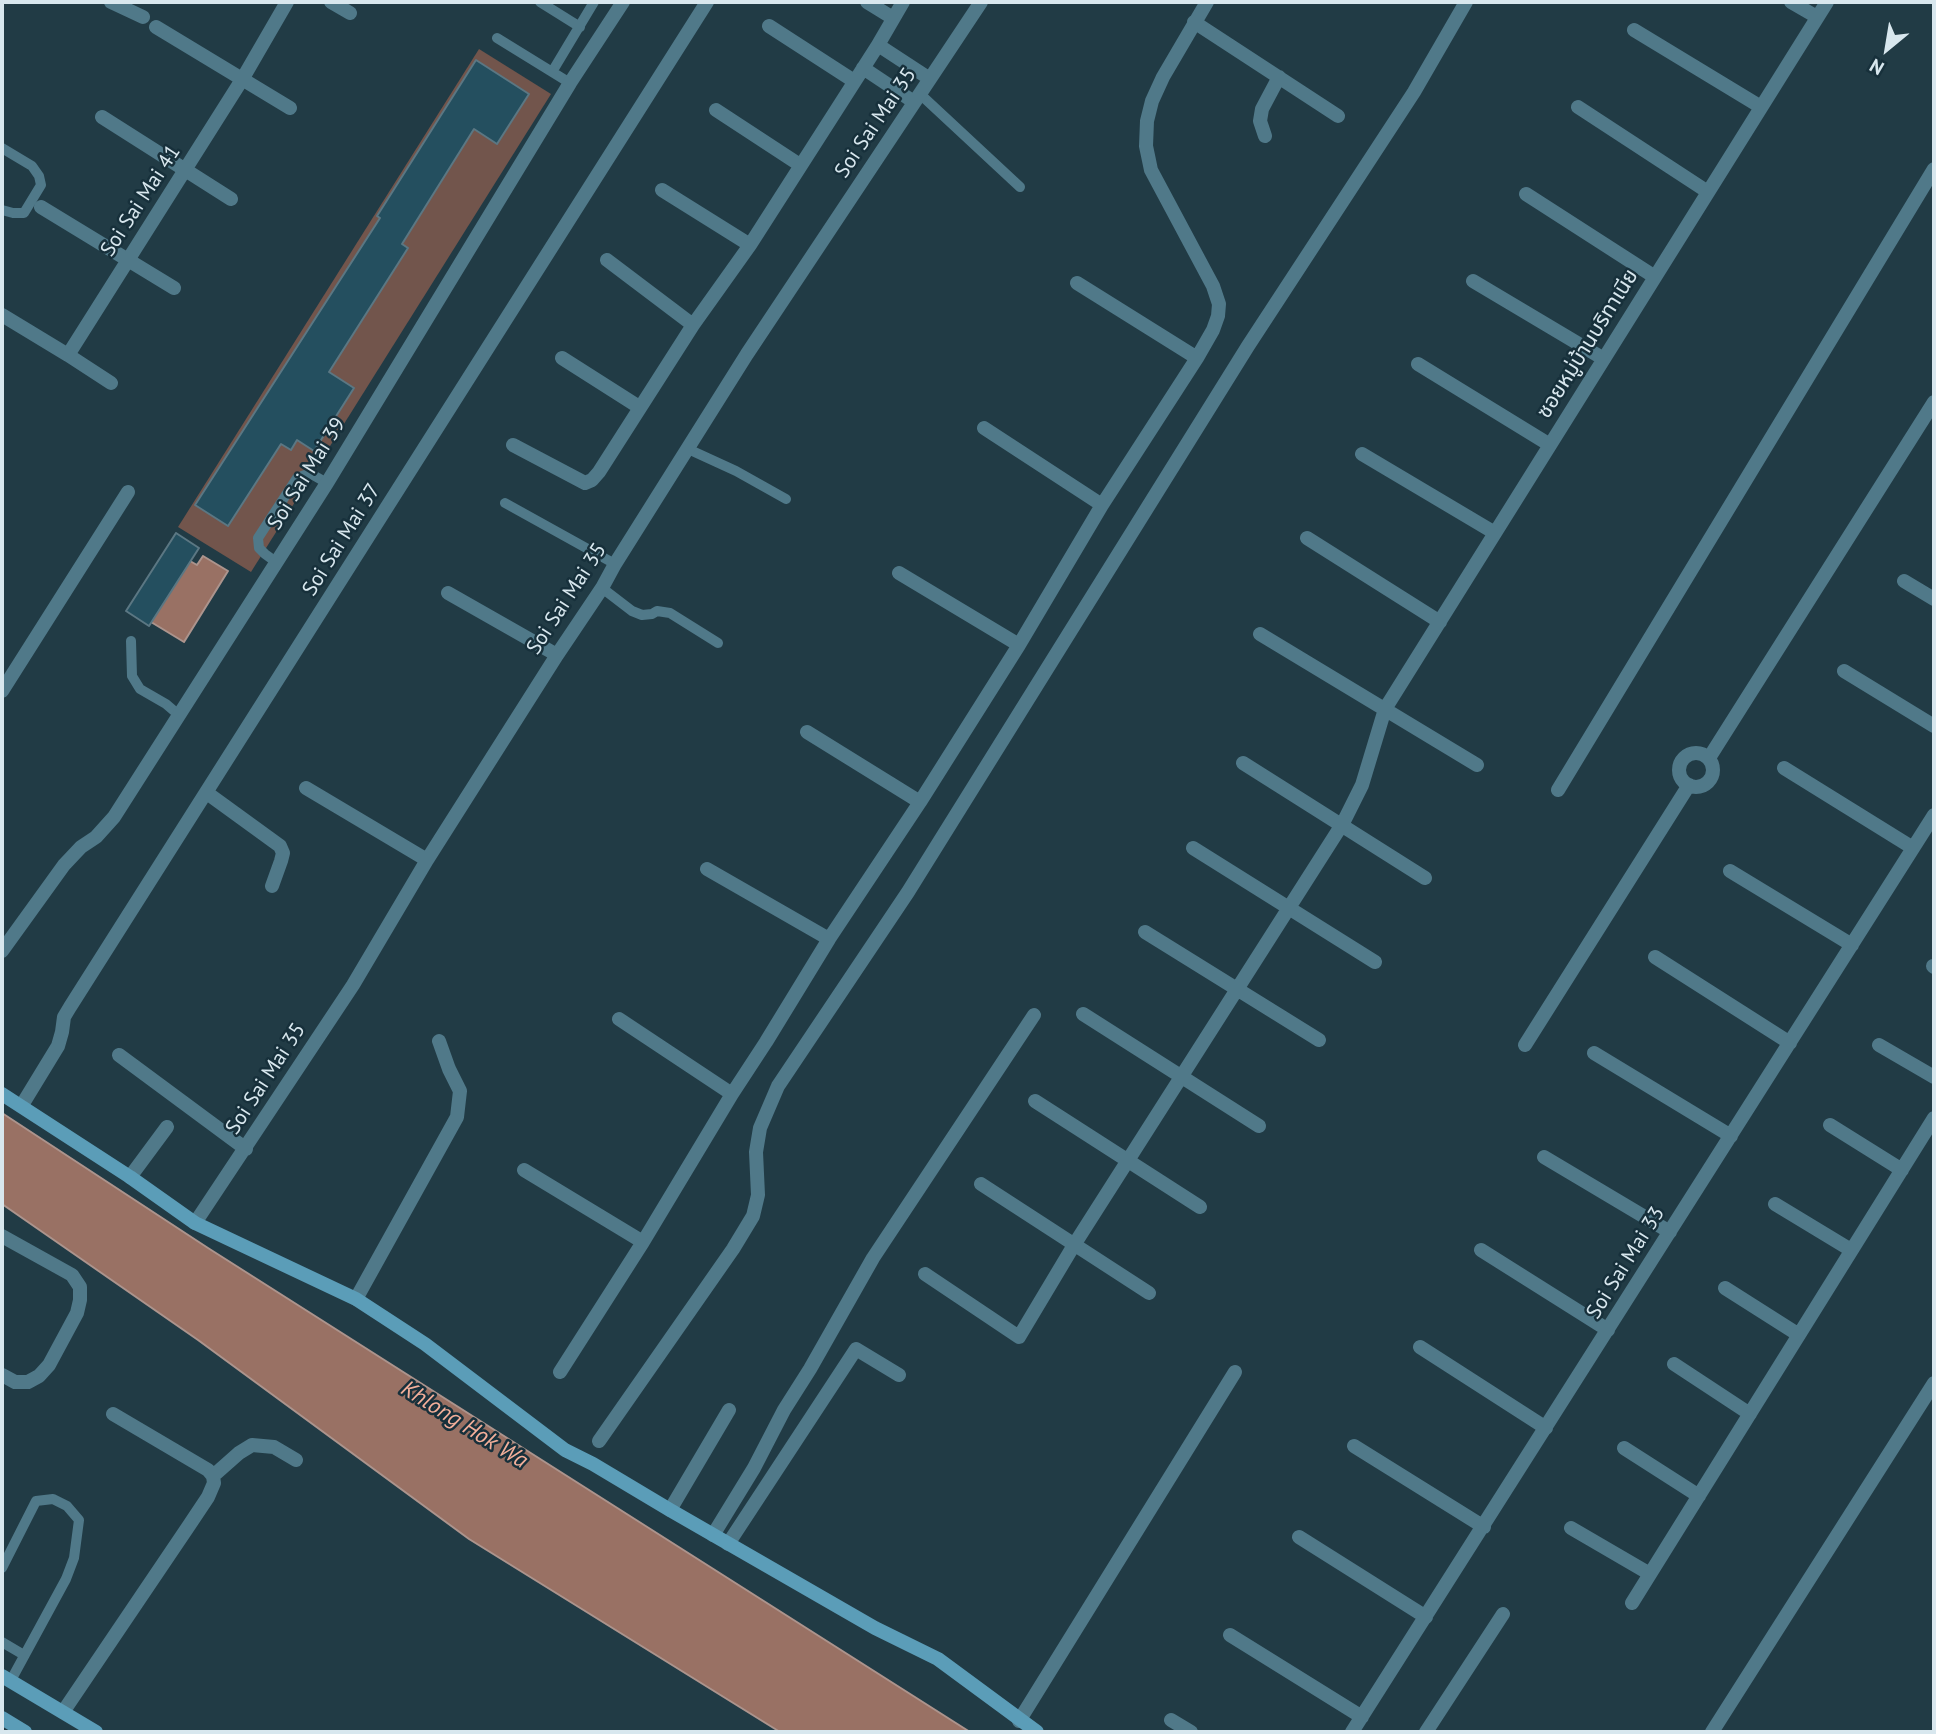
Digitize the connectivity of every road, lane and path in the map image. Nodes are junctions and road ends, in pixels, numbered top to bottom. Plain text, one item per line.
1 (111, 2) edge
2 (287, 2) edge
3 (331, 2) edge
4 (540, 2) edge
5 (594, 2) edge
6 (623, 2) edge
7 (707, 2) edge
8 (867, 2) edge
9 (903, 2) edge
10 (981, 2) edge
11 (1207, 2) edge
12 (1466, 2) edge
13 (1791, 2) edge
14 (1827, 2) edge
15 (350, 13) dead end
16 (143, 17) dead end
17 (1817, 17) junction
18 (893, 18) junction
19 (1194, 22) junction
20 (769, 26) dead end
21 (156, 27) dead end
22 (580, 27) junction
23 (1634, 30) dead end
24 (497, 38) dead end
25 (877, 45) junction
26 (863, 68) junction
27 (552, 72) junction
28 (1279, 77) junction
29 (243, 78) junction
30 (930, 79) junction
31 (854, 81) junction
32 (570, 83) junction
33 (917, 98) junction
34 (1578, 107) dead end
35 (1761, 107) junction
36 (290, 108) dead end
37 (716, 110) dead end
38 (1338, 116) dead end
39 (102, 117) dead end
40 (1265, 136) dead end
41 (2, 148) edge
42 (800, 165) junction
43 (1934, 169) edge
44 (186, 170) junction
45 (1020, 187) dead end
46 (662, 190) dead end
47 (1708, 192) junction
48 (1526, 194) dead end
49 (231, 198) dead end
50 (41, 206) dead end
51 (2, 210) edge
52 (750, 245) junction
53 (128, 260) junction
54 (607, 260) dead end
55 (1655, 277) junction
56 (1473, 281) dead end
57 (1077, 283) dead end
58 (174, 288) dead end
59 (2, 315) edge
60 (693, 325) junction
61 (68, 355) junction
62 (562, 358) dead end
63 (1197, 358) junction
64 (1604, 359) junction
65 (1418, 364) dead end
66 (111, 383) dead end
67 (1934, 402) edge
68 (639, 407) junction
69 (984, 428) dead end
70 (513, 445) dead end
71 (1550, 445) junction
72 (688, 449) junction
73 (1362, 454) dead end
74 (327, 483) junction
75 (128, 492) dead end
76 (786, 499) dead end
77 (505, 503) dead end
78 (1102, 505) junction
79 (1495, 534) junction
80 (1307, 538) dead end
81 (276, 562) junction
82 (615, 564) junction
83 (900, 573) dead end
84 (1904, 581) dead end
85 (602, 588) junction
86 (448, 593) dead end
87 (1934, 599) edge
88 (1440, 622) junction
89 (1260, 634) dead end
90 (131, 641) dead end
91 (718, 643) dead end
92 (1019, 645) junction
93 (557, 655) junction
94 (1844, 671) dead end
95 (2, 691) edge
96 (1385, 709) junction
97 (180, 716) junction
98 (1934, 726) edge
99 (807, 732) dead end
100 (1709, 758) junction
101 (1243, 763) dead end
102 (1477, 765) dead end
103 (1784, 768) dead end
104 (1689, 785) junction
105 (306, 788) dead end
106 (1558, 790) dead end
107 (207, 793) junction
108 (920, 802) junction
109 (1934, 815) edge
110 (1342, 825) junction
111 (1193, 848) dead end
112 (1913, 848) junction
113 (427, 860) junction
114 (707, 869) dead end
115 (1730, 871) dead end
116 (1424, 878) dead end
117 (272, 886) dead end
118 (1289, 909) junction
119 (1145, 932) dead end
120 (829, 939) junction
121 (1852, 945) junction
122 (2, 951) edge
123 (1655, 957) dead end
124 (1375, 962) dead end
125 (1238, 989) junction
126 (1083, 1014) dead end
127 (1034, 1015) dead end
128 (619, 1019) dead end
129 (1320, 1040) dead end
130 (439, 1041) dead end
131 (1790, 1042) junction
132 (1525, 1045) dead end
133 (1879, 1045) dead end
134 (1594, 1053) dead end
135 (120, 1055) dead end
136 (1183, 1077) junction
137 (1934, 1077) edge
138 (2, 1094) edge
139 (732, 1094) junction
140 (1035, 1101) dead end
141 (22, 1105) junction
142 (1934, 1118) edge
143 (1830, 1125) dead end
144 (1259, 1126) dead end
145 (167, 1127) dead end
146 (1731, 1136) junction
147 (246, 1149) junction
148 (1544, 1157) dead end
149 (1128, 1161) junction
150 (524, 1170) dead end
151 (1902, 1170) junction
152 (130, 1177) junction
153 (981, 1184) dead end
154 (1775, 1204) dead end
155 (1200, 1207) dead end
156 (195, 1223) junction
157 (1670, 1232) junction
158 (2, 1236) edge
159 (643, 1242) junction
160 (1074, 1245) junction
161 (1481, 1250) dead end
162 (1851, 1250) junction
163 (925, 1274) dead end
164 (1726, 1288) dead end
165 (1149, 1293) dead end
166 (356, 1299) junction
167 (1608, 1330) junction
168 (1799, 1335) junction
169 (1420, 1348) dead end
170 (1674, 1364) dead end
171 (560, 1372) dead end
172 (1235, 1372) dead end
173 (2, 1375) edge
174 (899, 1375) dead end
175 (1934, 1383) edge
176 (729, 1410) dead end
177 (113, 1414) dead end
178 (1750, 1414) junction
179 (1546, 1428) junction
180 (599, 1441) dead end
181 (1354, 1446) dead end
182 (1624, 1448) dead end
183 (296, 1460) dead end
184 (213, 1476) junction
185 (1699, 1496) junction
186 (670, 1510) junction
187 (1484, 1527) junction
188 (1571, 1528) dead end
189 (713, 1535) junction
190 (1300, 1537) dead end
191 (728, 1544) junction
192 (2, 1568) edge
193 (1650, 1574) junction
194 (1632, 1603) dead end
195 (1503, 1614) dead end
196 (1426, 1617) junction
197 (1230, 1635) dead end
198 (2, 1642) edge
199 (24, 1655) junction
200 (6, 1679) edge
201 (63, 1712) junction
202 (1362, 1717) junction
203 (2, 1718) edge
204 (1171, 1720) dead end
205 (1020, 1721) junction
206 (25, 1732) edge
207 (96, 1732) edge
208 (1037, 1732) edge
209 (1191, 1732) edge
210 (1352, 1732) edge
211 (1426, 1732) edge
212 (1712, 1732) edge

1 - 16 street
2 - 29 street, Soi Sai Mai 41
3 - 15 street
4 - 22 lane
5 - 22 lane
6 - 32 street, Soi Sai Mai 39
7 - 107 street, Soi Sai Mai 37
8 - 18 street
9 - 18 street
10 - 30 street, Soi Sai Mai 35
11 - 19 street
12 - 180 street
13 - 17 street
14 - 17 street, ซอยหมู่บ้านบริทาเนีย
17 - 35 street, ซอยหมู่บ้านบริทาเนีย
18 - 25 street
19 - 28 street
19 - 63 street
20 - 31 street
21 - 29 street
22 - 27 lane
23 - 35 street
24 - 27 lane
25 - 26 street
25 - 30 street
26 - 31 street
26 - 33 street
27 - 32 lane
28 - 38 street
28 - 40 street
29 - 36 street
29 - 44 street, Soi Sai Mai 41
30 - 33 street, Soi Sai Mai 35
31 - 42 street
32 - 74 street, Soi Sai Mai 39
33 - 45 lane
33 - 72 street, Soi Sai Mai 35
34 - 47 street
35 - 47 street, ซอยหมู่บ้านบริทาเนีย
37 - 42 street
39 - 44 street
41 - 51 lane
42 - 52 street
43 - 106 street
44 - 49 street
44 - 53 street, Soi Sai Mai 41
46 - 52 street
47 - 55 street, ซอยหมู่บ้านบริทาเนีย
48 - 55 street
50 - 53 street
52 - 60 street
53 - 58 street
53 - 61 street, Soi Sai Mai 41
54 - 60 street
55 - 64 street, ซอยหมู่บ้านบริทาเนีย
56 - 64 street
57 - 63 street
59 - 61 street
60 - 68 street
61 - 66 street
62 - 68 street
63 - 78 street
64 - 71 street, ซอยหมู่บ้านบริทาเนีย
65 - 71 street
67 - 100 street
68 - 70 street
69 - 78 street
71 - 79 street, ซอยหมู่บ้านบริทาเนีย
72 - 76 lane
72 - 82 street, Soi Sai Mai 35
73 - 79 street
74 - 81 street, Soi Sai Mai 39
74 - 81 lane
75 - 95 street
77 - 82 lane
78 - 92 street
79 - 88 street, ซอยหมู่บ้านบริทาเนีย
80 - 88 street
81 - 97 street, Soi Sai Mai 39
82 - 85 street, Soi Sai Mai 35
83 - 92 street
84 - 87 street
85 - 91 lane
85 - 93 street, Soi Sai Mai 35
86 - 93 street
88 - 96 street, ซอยหมู่บ้านบริทาเนีย
89 - 96 street
90 - 97 lane
92 - 108 street
93 - 113 street, Soi Sai Mai 35
94 - 98 street
96 - 102 street
96 - 110 street, ซอยหมู่บ้านบริทาเนีย
97 - 122 street, Soi Sai Mai 39
99 - 108 street
100 - 104 street
100 - 104 street
101 - 110 street
103 - 112 street
104 - 132 street
105 - 113 street
107 - 117 street
107 - 141 street, Soi Sai Mai 37
108 - 120 street
109 - 112 street, Soi Sai Mai 33
110 - 116 street
110 - 118 street, ซอยหมู่บ้านบริทาเนีย
111 - 118 street
112 - 121 street, Soi Sai Mai 33
113 - 147 street, Soi Sai Mai 35
114 - 120 street
115 - 121 street
118 - 124 street
118 - 125 street, ซอยหมู่บ้านบริทาเนีย
119 - 125 street
120 - 139 street
121 - 131 street, Soi Sai Mai 33
123 - 131 street
125 - 129 street
125 - 136 street, ซอยหมู่บ้านบริทาเนีย
126 - 136 street
127 - 189 street
128 - 139 street
130 - 166 street
131 - 146 street, Soi Sai Mai 33
133 - 137 street
134 - 146 street
135 - 147 street
136 - 144 street
136 - 149 street, ซอยหมู่บ้านบริทาเนีย
138 - 141 street
139 - 159 street
140 - 149 street
141 - 152 street
142 - 151 street
143 - 151 street
145 - 152 street
146 - 157 street, Soi Sai Mai 33
147 - 156 street, Soi Sai Mai 35
148 - 157 street
149 - 155 street
149 - 160 street, ซอยหมู่บ้านบริทาเนีย
150 - 159 street
151 - 162 street
152 - 156 street
153 - 160 street
154 - 162 street
156 - 166 street
157 - 167 street, Soi Sai Mai 33
158 - 173 street
159 - 171 street
160 - 163 street, ซอยหมู่บ้านบริทาเนีย
160 - 165 street
161 - 167 street
162 - 168 street
164 - 168 street
166 - 186 street
167 - 179 street, Soi Sai Mai 33
168 - 178 street
169 - 179 street
170 - 178 street
172 - 205 street
174 - 191 street
175 - 212 street
176 - 186 street
177 - 184 street
178 - 185 street
179 - 187 street, Soi Sai Mai 33
181 - 187 street
182 - 185 street
183 - 184 street
184 - 201 street
185 - 193 street
186 - 189 street
187 - 196 street, Soi Sai Mai 33
188 - 193 street
189 - 191 street
190 - 196 street
191 - 205 street
192 - 199 lane
193 - 194 street
195 - 211 street
196 - 202 street, Soi Sai Mai 33
197 - 202 street
198 - 199 lane
199 - 200 lane
200 - 201 street
201 - 207 street
202 - 210 street, Soi Sai Mai 33
203 - 206 street
204 - 209 street
205 - 208 street

